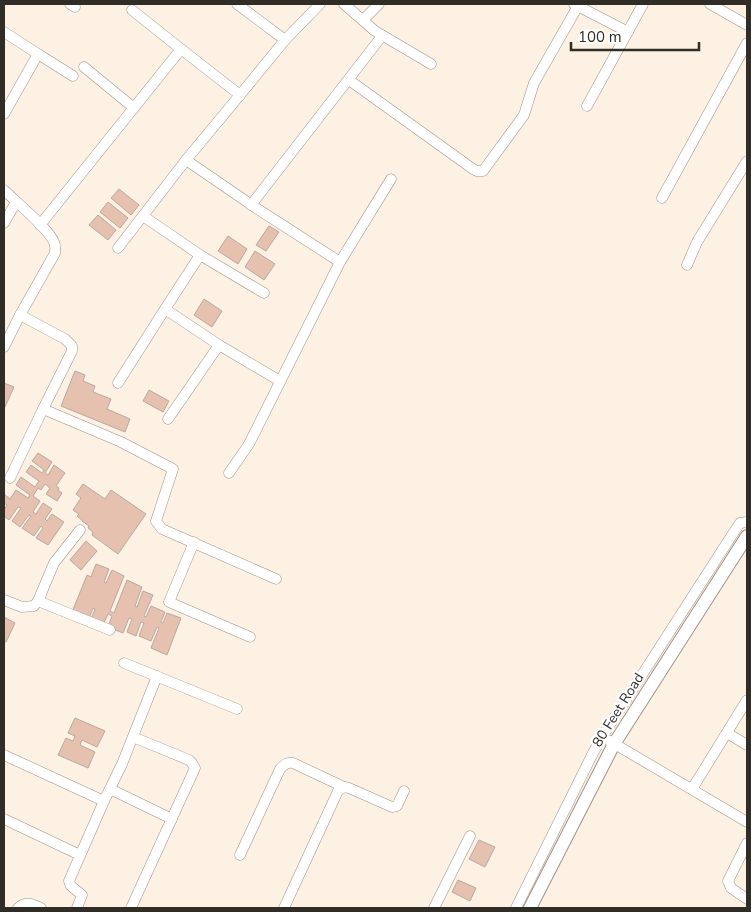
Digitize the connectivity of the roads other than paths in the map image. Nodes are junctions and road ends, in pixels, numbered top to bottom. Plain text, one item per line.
1 (237, 4) edge
2 (320, 4) edge
3 (344, 4) edge
4 (379, 4) edge
5 (643, 4) edge
6 (710, 4) edge
7 (576, 5) edge
8 (132, 10) dead end
9 (362, 20) junction
10 (747, 25) edge
11 (4, 32) edge
12 (628, 32) junction
13 (382, 36) junction
14 (285, 40) junction
15 (747, 43) edge
16 (181, 49) junction
17 (38, 54) junction
18 (431, 64) dead end
19 (84, 67) dead end
20 (73, 76) dead end
21 (349, 80) junction
22 (240, 95) junction
23 (587, 106) dead end
24 (134, 108) junction
25 (4, 114) edge
26 (186, 160) junction
27 (747, 161) edge
28 (391, 179) dead end
29 (4, 190) edge
30 (662, 198) dead end
31 (16, 202) junction
32 (251, 205) junction
33 (144, 216) junction
34 (4, 223) edge
35 (40, 225) junction
36 (118, 248) dead end
37 (200, 255) junction
38 (340, 262) junction
39 (687, 265) dead end
40 (264, 294) dead end
41 (165, 309) junction
42 (20, 315) junction
43 (219, 345) junction
44 (4, 347) edge
45 (280, 381) junction
46 (118, 383) dead end
47 (43, 409) junction
48 (168, 419) dead end
49 (229, 473) dead end
50 (10, 478) dead end
51 (747, 522) edge
52 (80, 530) dead end
53 (747, 536) edge
54 (194, 542) junction
55 (276, 579) dead end
56 (4, 600) edge
57 (38, 601) junction
58 (110, 630) dead end
59 (250, 637) dead end
60 (124, 664) dead end
61 (157, 676) junction
62 (747, 700) edge
63 (237, 709) dead end
64 (727, 733) junction
65 (133, 737) junction
66 (608, 741) junction
67 (747, 745) edge
68 (4, 755) edge
69 (344, 787) junction
70 (110, 789) junction
71 (692, 789) junction
72 (404, 791) dead end
73 (104, 801) junction
74 (4, 819) edge
75 (172, 819) junction
76 (747, 822) edge
77 (470, 836) dead end
78 (747, 843) edge
79 (80, 855) junction
80 (240, 855) dead end
81 (747, 899) edge
82 (18, 908) edge
83 (41, 908) edge
84 (77, 908) edge
85 (131, 908) edge
86 (284, 908) edge
87 (434, 908) edge
88 (516, 908) edge
89 (530, 908) edge

1 - 14 street
2 - 14 street
3 - 9 street
4 - 9 street
5 - 12 street
6 - 10 street
7 - 12 street
7 - 21 street
8 - 16 street
9 - 13 street
11 - 17 street
12 - 23 street
13 - 18 street
13 - 21 street
14 - 22 street
15 - 30 street
16 - 22 street
16 - 24 street
17 - 20 street
17 - 25 street
19 - 24 street
21 - 32 street
22 - 26 street
24 - 35 street
26 - 32 street
26 - 33 street
27 - 39 street
28 - 38 street
29 - 31 street
31 - 34 street
31 - 35 street
32 - 38 street
33 - 36 street
33 - 37 street
35 - 42 street
37 - 40 street
37 - 41 street
38 - 45 street
41 - 43 street
41 - 46 street
42 - 44 street
42 - 47 street
43 - 45 street
43 - 48 street
45 - 49 street
47 - 50 street
47 - 54 street
51 - 66 street
52 - 57 street
53 - 66 street, 80 Feet Road
54 - 55 street
54 - 59 street
56 - 57 street
57 - 58 street
60 - 61 street
61 - 63 street
61 - 65 street
62 - 64 street
64 - 67 street
64 - 71 street
65 - 70 street
65 - 75 street
66 - 71 street
66 - 88 street
66 - 89 street, 80 Feet Road
68 - 73 street
69 - 72 street
69 - 80 street
69 - 86 street
70 - 73 street
70 - 75 street
71 - 76 street
73 - 79 street
74 - 79 street
75 - 85 street
77 - 87 street
78 - 81 street
79 - 84 street
82 - 83 street

